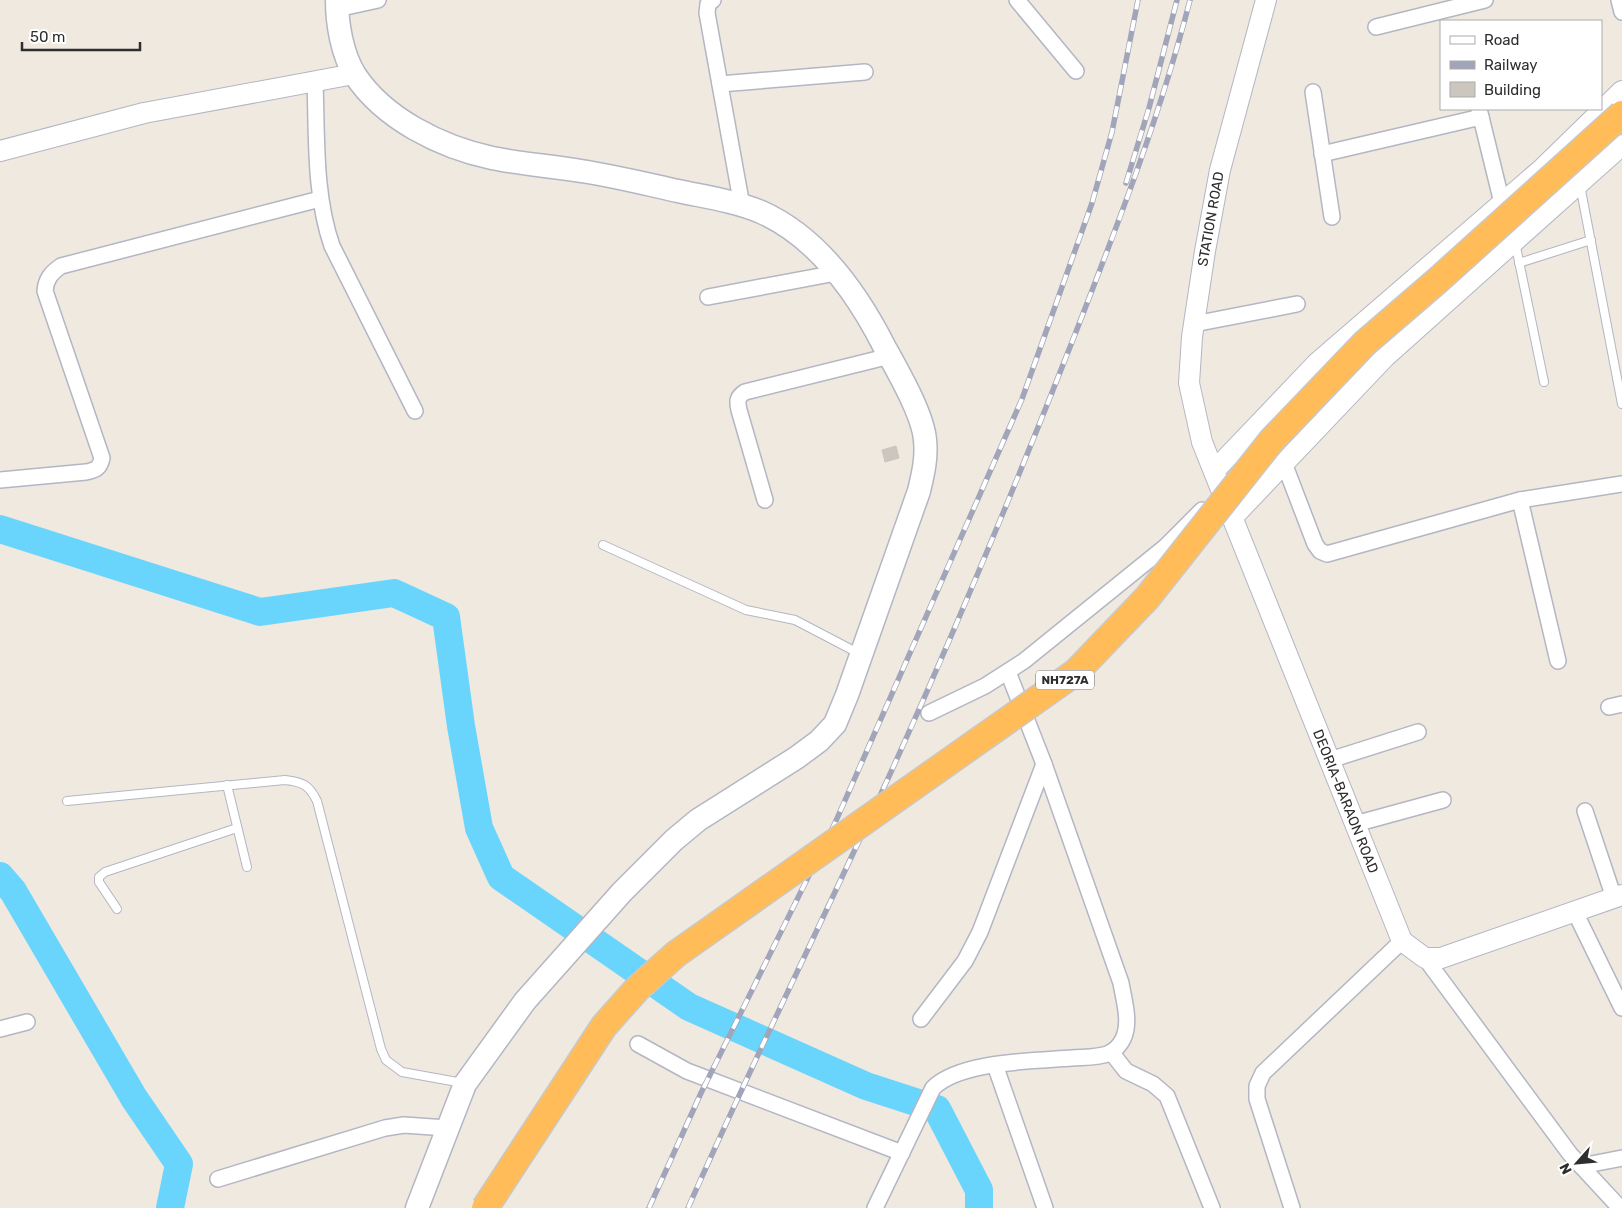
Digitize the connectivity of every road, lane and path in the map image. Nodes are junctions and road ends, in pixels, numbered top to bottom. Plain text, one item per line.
1 (378, 0) edge
2 (713, 0) edge
3 (1017, 0) edge
4 (1266, 0) edge
5 (1485, 0) edge
6 (1618, 0) edge
7 (1450, 4) edge
8 (337, 5) edge
9 (1622, 12) edge
10 (1376, 28) dead end
11 (1076, 70) dead end
12 (865, 72) dead end
13 (354, 74) junction
14 (315, 82) junction
15 (720, 84) junction
16 (1622, 91) edge
17 (1313, 92) dead end
18 (1480, 113) edge
19 (1622, 114) edge
20 (1622, 145) edge
21 (0, 150) edge
22 (1322, 154) junction
23 (1580, 183) junction
24 (320, 199) junction
25 (1502, 203) junction
26 (742, 206) junction
27 (1332, 217) dead end
28 (1591, 240) junction
29 (1515, 241) junction
30 (1519, 263) junction
31 (836, 273) junction
32 (708, 297) dead end
33 (1297, 304) dead end
34 (1194, 324) junction
35 (890, 356) junction
36 (1544, 382) dead end
37 (1622, 404) edge
38 (415, 411) dead end
39 (1202, 442) joint
40 (1284, 463) junction
41 (0, 480) edge
42 (1217, 480) junction
43 (1622, 484) edge
44 (766, 500) dead end
45 (1520, 500) junction
46 (1232, 518) junction
47 (603, 545) dead end
48 (862, 655) junction
49 (1558, 661) dead end
50 (1008, 672) junction
51 (929, 713) dead end
52 (1418, 732) dead end
53 (1330, 760) junction
54 (1044, 764) junction
55 (227, 786) junction
56 (1443, 800) dead end
57 (67, 801) dead end
58 (1585, 811) dead end
59 (1355, 824) junction
60 (237, 828) junction
61 (247, 867) dead end
62 (1618, 897) edge
63 (117, 909) dead end
64 (1575, 912) junction
65 (1402, 941) junction
66 (1425, 958) junction
67 (1622, 1008) edge
68 (921, 1018) dead end
69 (26, 1022) dead end
70 (0, 1029) edge
71 (638, 1044) dead end
72 (1111, 1052) junction
73 (995, 1065) junction
74 (466, 1084) junction
75 (447, 1128) junction
76 (905, 1148) junction
77 (1622, 1158) edge
78 (1581, 1166) junction
79 (218, 1179) dead end
80 (417, 1208) edge
81 (485, 1208) edge
82 (875, 1208) edge
83 (1045, 1208) edge
84 (1212, 1208) edge
85 (1292, 1208) edge
86 (1620, 1208) edge

1 - 8 street
2 - 15 street
3 - 11 street
4 - 34 street, STATION ROAD
5 - 7 street
6 - 9 street
7 - 10 street
8 - 13 main road
12 - 15 street
13 - 14 street
13 - 26 main road
14 - 21 street
14 - 24 street
15 - 26 street
16 - 25 street
17 - 22 street
18 - 22 street
18 - 25 street
19 - 81 highway, NH727A, bridge
20 - 23 street
22 - 27 street
23 - 28 lane
23 - 29 street
24 - 38 street
24 - 41 street
25 - 42 street
26 - 31 main road
28 - 30 lane
28 - 37 lane
29 - 30 lane
29 - 40 street
30 - 36 lane
31 - 32 street
31 - 35 main road
33 - 34 street
34 - 39 street, STATION ROAD
35 - 44 street
35 - 48 main road
39 - 42 street, DEORIA-BARAON ROAD
40 - 45 street
40 - 46 street
42 - 46 street, DEORIA-BARAON ROAD
42 - 50 street
43 - 45 street
45 - 49 street
46 - 53 street, DEORIA-BARAON ROAD
47 - 48 lane
48 - 74 main road
50 - 51 street
50 - 54 street
52 - 53 street
53 - 59 street, DEORIA-BARAON ROAD
54 - 68 street
54 - 72 street
55 - 57 lane
55 - 60 lane
55 - 74 lane
56 - 59 street
58 - 62 street
59 - 65 street, DEORIA-BARAON ROAD
60 - 61 lane
60 - 63 lane
62 - 64 street
64 - 66 street
64 - 67 street
65 - 66 street
65 - 85 street
66 - 78 street
69 - 70 street
71 - 76 street
72 - 73 street
72 - 84 street
73 - 76 street
73 - 83 street
74 - 75 main road
75 - 79 street
75 - 80 main road
76 - 82 street
77 - 78 street
78 - 86 street

